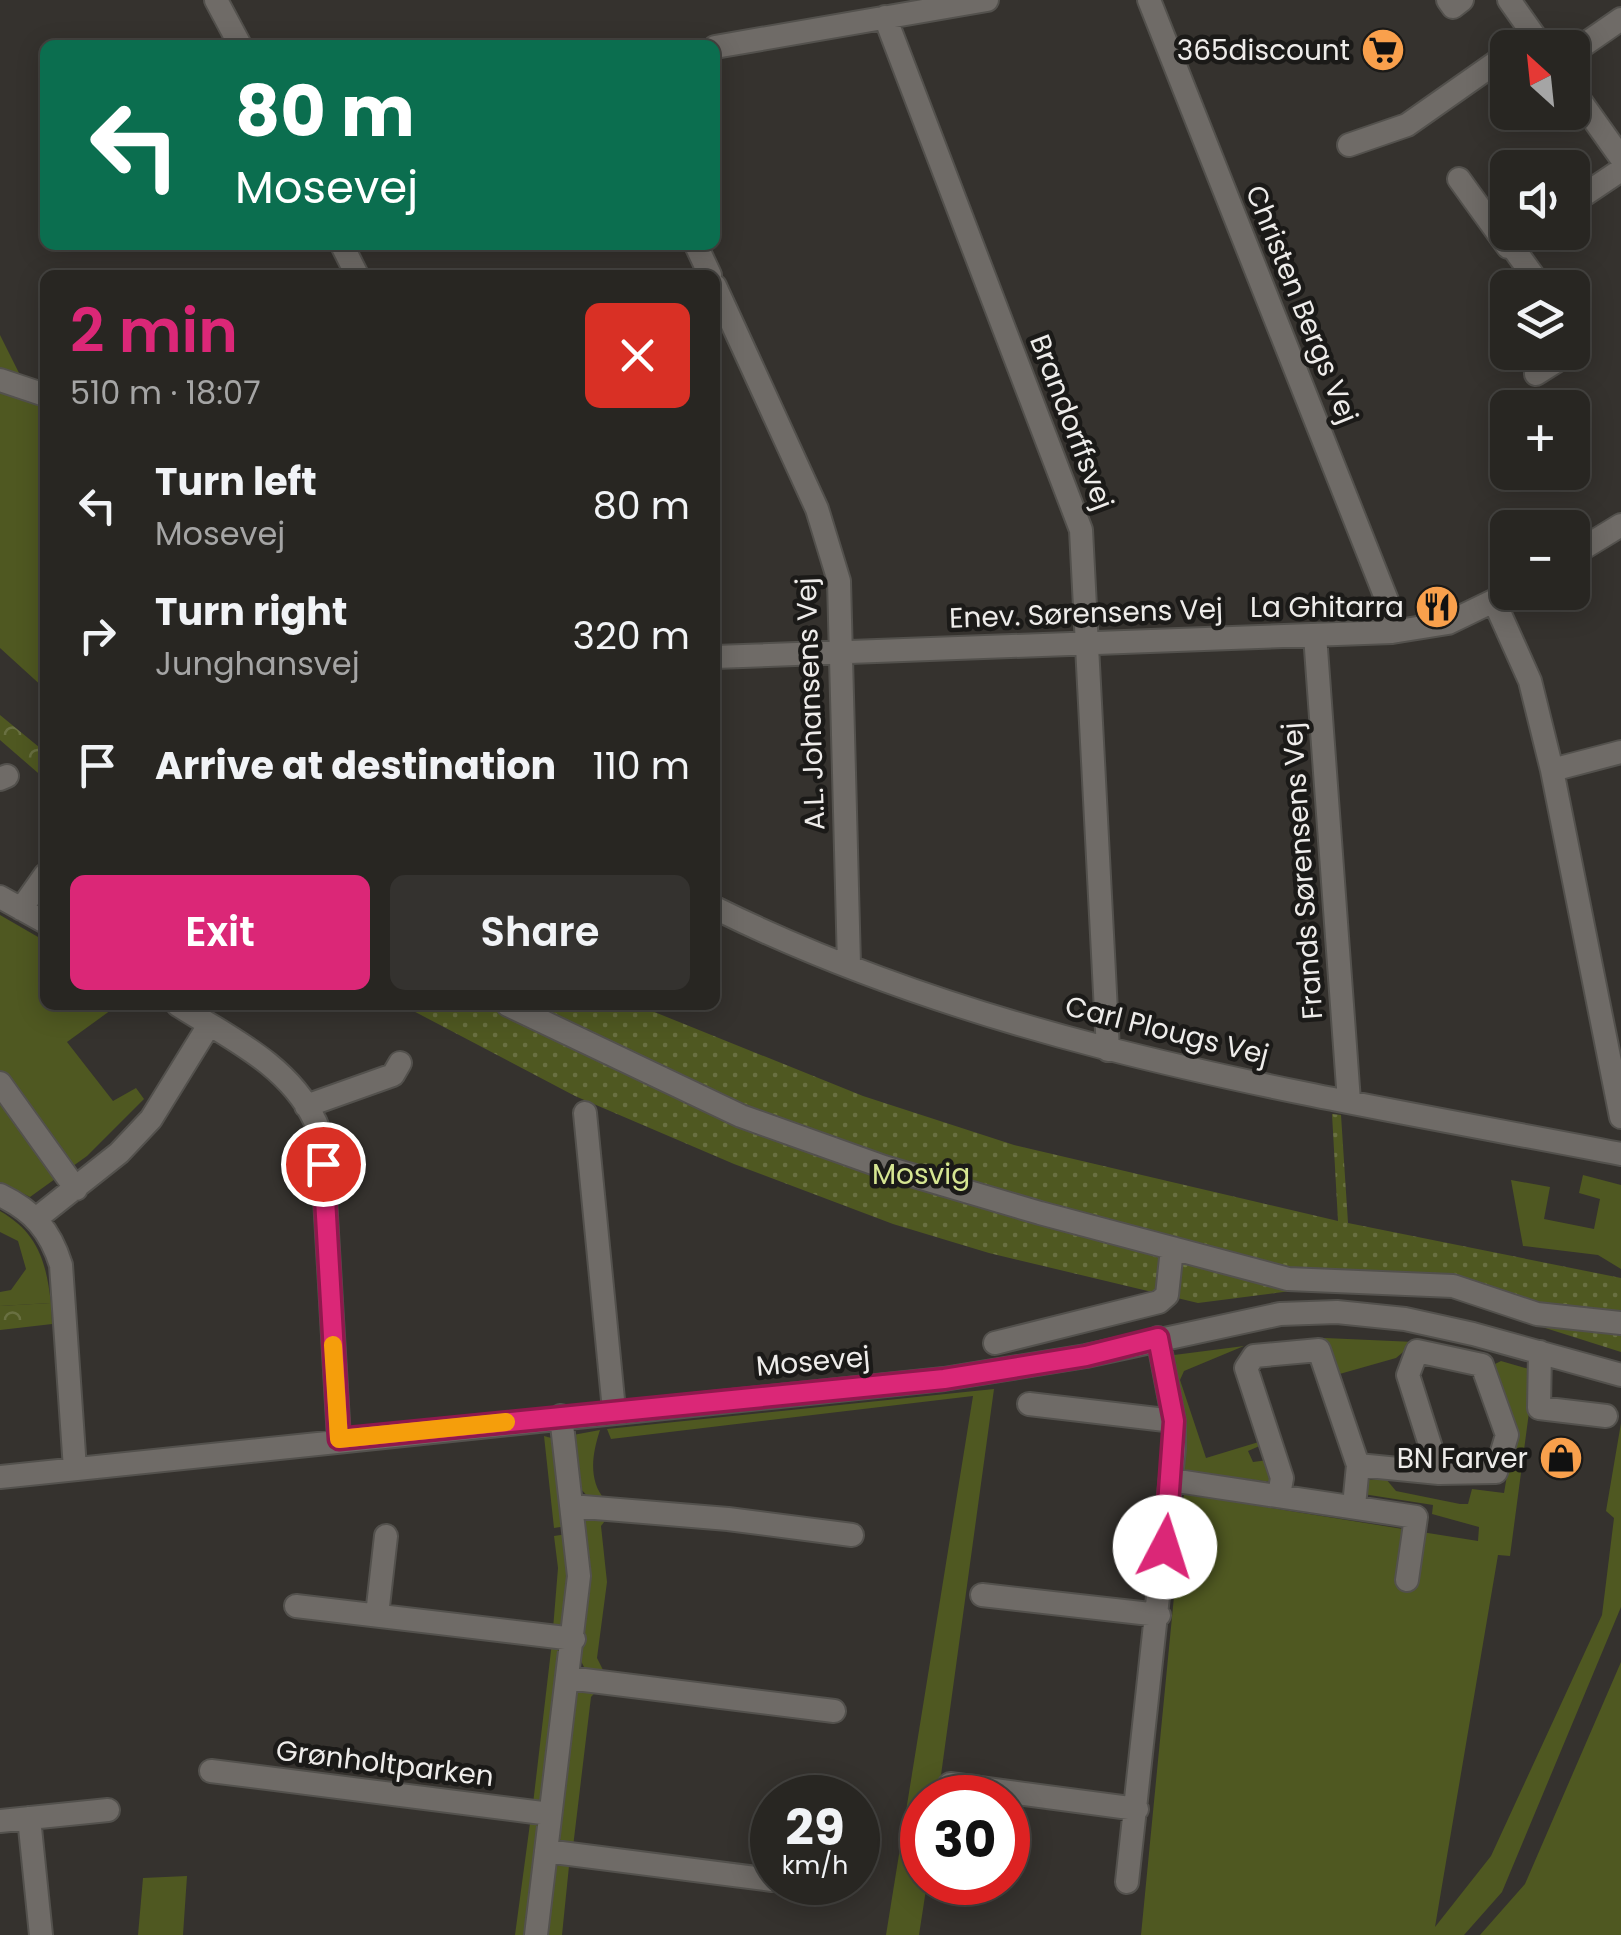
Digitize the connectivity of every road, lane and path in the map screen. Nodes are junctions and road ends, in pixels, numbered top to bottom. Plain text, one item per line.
1 (216, 0) edge
2 (987, 0) edge
3 (1149, 0) edge
4 (1448, 0) edge
5 (1462, 0) edge
6 (1509, 0) edge
7 (885, 17) junction
8 (1621, 19) edge
9 (1525, 30) edge
10 (237, 40) edge
11 (1590, 41) edge
12 (720, 46) edge
13 (1490, 67) edge
14 (1590, 115) edge
15 (1348, 145) dead end
16 (1621, 158) edge
17 (1621, 170) edge
18 (1459, 179) dead end
19 (1590, 191) edge
20 (1490, 222) edge
21 (720, 297) edge
22 (1543, 370) edge
23 (1536, 374) dead end
24 (0, 380) edge
25 (40, 393) edge
26 (1621, 525) edge
27 (1590, 544) edge
28 (1490, 604) edge
29 (1508, 610) edge
30 (1392, 632) junction
31 (1315, 635) junction
32 (1090, 643) junction
33 (841, 652) junction
34 (720, 658) edge
35 (1621, 752) edge
36 (1552, 770) junction
37 (40, 882) edge
38 (0, 897) edge
39 (21, 909) junction
40 (720, 910) edge
41 (40, 919) edge
42 (850, 965) junction
43 (186, 1010) edge
44 (518, 1010) edge
45 (209, 1024) junction
46 (1108, 1050) junction
47 (400, 1062) dead end
48 (0, 1082) edge
49 (1349, 1102) junction
50 (306, 1106) junction
51 (585, 1112) dead end
52 (1621, 1117) edge
53 (1621, 1154) edge
54 (76, 1189) junction
55 (0, 1195) edge
56 (37, 1218) junction
57 (1172, 1248) junction
58 (1621, 1323) edge
59 (1158, 1338) junction
60 (996, 1343) dead end
61 (1540, 1352) junction
62 (1621, 1375) edge
63 (1029, 1404) dead end
64 (614, 1410) junction
65 (561, 1416) junction
66 (1606, 1416) dead end
67 (1174, 1421) junction
68 (339, 1439) junction
69 (1358, 1466) junction
70 (75, 1470) junction
71 (1439, 1473) junction
72 (0, 1477) edge
73 (1171, 1480) junction
74 (1279, 1495) junction
75 (571, 1506) junction
76 (1354, 1506) junction
77 (386, 1536) dead end
78 (852, 1536) dead end
79 (1407, 1580) dead end
80 (982, 1595) dead end
81 (296, 1606) dead end
82 (377, 1615) junction
83 (1159, 1615) junction
84 (574, 1639) junction
85 (568, 1678) junction
86 (834, 1711) dead end
87 (211, 1772) dead end
88 (1030, 1795) edge
89 (1137, 1809) junction
90 (108, 1810) dead end
91 (550, 1814) junction
92 (29, 1818) junction
93 (0, 1821) edge
94 (546, 1851) junction
95 (750, 1877) edge
96 (1127, 1882) dead end
97 (41, 1935) edge
98 (536, 1935) edge

1 - 10 street
2 - 7 street
3 - 30 street, Christen Bergs Vej
4 - 5 street
6 - 9 street
7 - 12 street
7 - 32 street, Brandorffsvej
8 - 11 street
13 - 15 street
14 - 16 street
17 - 19 street
18 - 20 street
21 - 33 street, A.L. Johansens Vej
22 - 23 street
24 - 25 street
26 - 27 street
28 - 30 street, Enev. Sørensens Vej
29 - 36 street
30 - 31 street, Enev. Sørensens Vej
31 - 32 street, Enev. Sørensens Vej
31 - 49 street, Frands Sørensens Vej
32 - 33 street, Enev. Sørensens Vej
32 - 46 street, Brandorffsvej
33 - 34 street, Enev. Sørensens Vej
33 - 42 street, A.L. Johansens Vej
35 - 36 street
36 - 52 street
37 - 39 street
38 - 39 street
39 - 41 street
40 - 42 street, Carl Plougs Vej
42 - 46 street, Carl Plougs Vej
43 - 45 street
44 - 57 street
45 - 50 street
45 - 54 street
46 - 49 street, Carl Plougs Vej
47 - 50 street
48 - 54 street
49 - 53 street, Carl Plougs Vej
50 - 68 street
51 - 64 street
54 - 56 street
55 - 56 street
56 - 70 street
57 - 58 street
57 - 60 street
59 - 61 street, Mosevej
59 - 64 street, Mosevej
59 - 67 street
61 - 62 street, Mosevej
61 - 66 street
63 - 67 street
64 - 65 street, Mosevej
65 - 68 street, Mosevej
65 - 75 street
67 - 73 street
68 - 70 street, Mosevej
69 - 71 street
69 - 74 street
69 - 76 street
70 - 72 street, Mosevej
71 - 71 street
73 - 74 street
73 - 83 street
74 - 76 street
75 - 78 street
75 - 84 street
76 - 79 street
77 - 82 street
80 - 83 street
81 - 82 street
82 - 84 street
83 - 89 street
84 - 85 street
85 - 86 street
85 - 91 street
87 - 91 street, Grønholtparken
88 - 89 street
89 - 96 street
90 - 92 street
91 - 94 street
92 - 93 street
92 - 97 street
94 - 95 street
94 - 98 street

